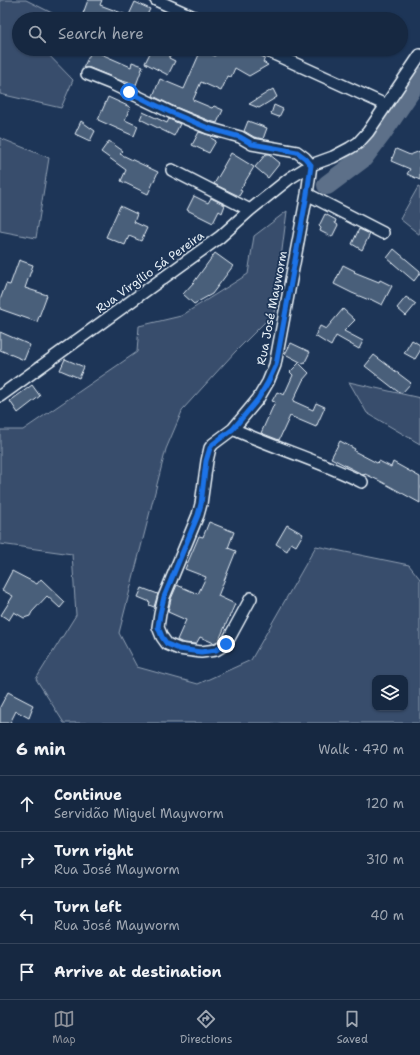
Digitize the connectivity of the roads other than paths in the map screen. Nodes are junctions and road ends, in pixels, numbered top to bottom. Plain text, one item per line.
1 (156, 0) edge
2 (183, 12) edge
3 (420, 55) edge
4 (278, 56) edge
5 (87, 74) dead end
6 (386, 105) junction
7 (311, 165) junction
8 (172, 170) dead end
9 (307, 194) junction
10 (250, 210) junction
11 (383, 233) dead end
12 (0, 396) edge
13 (233, 429) junction
14 (362, 482) dead end
15 (251, 598) dead end

1 - 2 street
3 - 6 street, Rua Virgílio Sá Pereira
4 - 6 street
5 - 7 street
6 - 7 street, Rua Virgílio Sá Pereira
7 - 9 street, Rua José Mayworm
7 - 10 street, Rua Virgílio Sá Pereira
8 - 10 street
9 - 11 street
9 - 13 street, Rua José Mayworm
10 - 12 street, Rua Virgílio Sá Pereira
13 - 14 street
13 - 15 street, Rua José Mayworm

